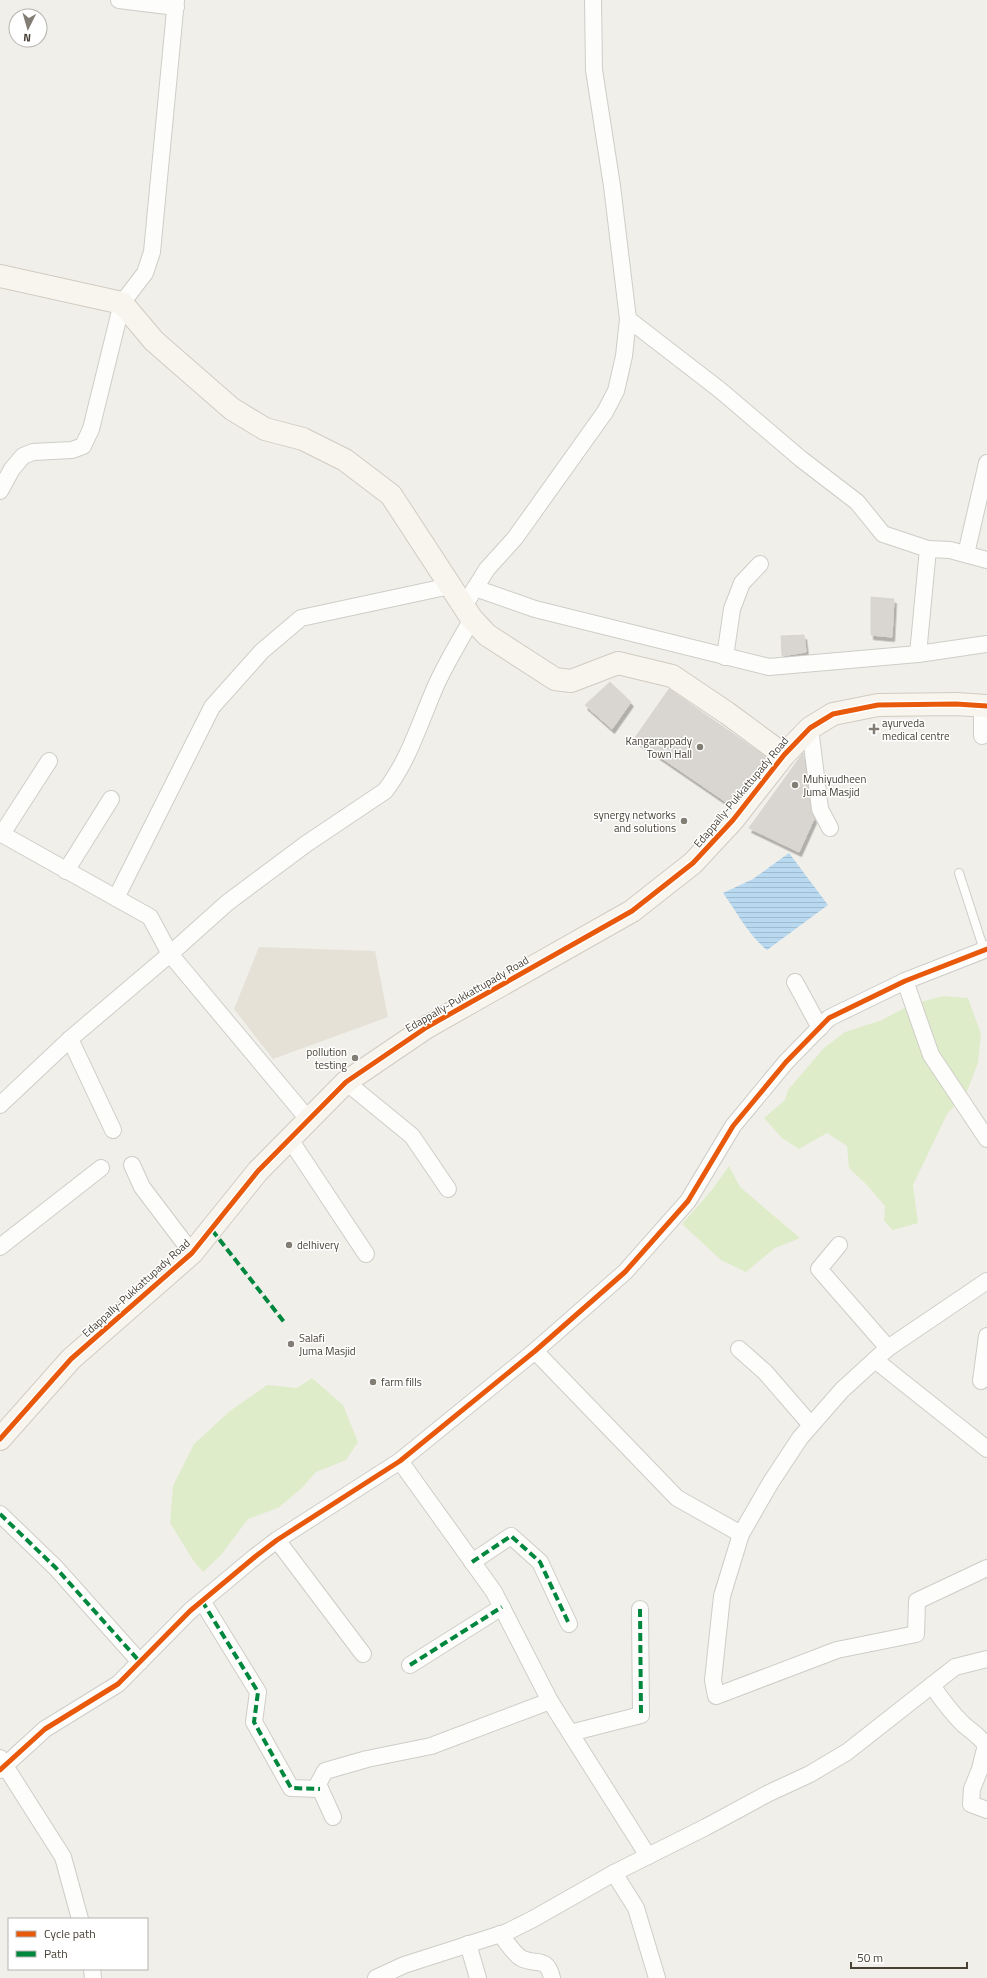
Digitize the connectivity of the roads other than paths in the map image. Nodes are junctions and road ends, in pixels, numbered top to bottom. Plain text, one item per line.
1 (119, 0) edge
2 (593, 0) edge
3 (176, 4) edge
4 (0, 276) edge
5 (122, 303) junction
6 (628, 319) junction
7 (987, 463) edge
8 (0, 491) edge
9 (928, 549) junction
10 (966, 554) junction
11 (987, 560) edge
12 (760, 564) dead end
13 (450, 586) junction
14 (475, 588) junction
15 (468, 612) junction
16 (987, 644) edge
17 (918, 654) junction
18 (725, 657) junction
19 (985, 706) edge
20 (810, 728) junction
21 (982, 736) dead end
22 (784, 755) junction
23 (49, 761) dead end
24 (111, 799) dead end
25 (830, 828) dead end
26 (1, 834) edge
27 (66, 871) junction
28 (960, 873) dead end
29 (116, 898) junction
30 (985, 950) edge
31 (170, 954) junction
32 (905, 981) junction
33 (795, 982) dead end
34 (820, 1028) junction
35 (70, 1039) junction
36 (346, 1082) junction
37 (0, 1105) edge
38 (308, 1119) junction
39 (113, 1130) dead end
40 (289, 1138) junction
41 (987, 1139) edge
42 (132, 1165) dead end
43 (101, 1168) dead end
44 (448, 1189) dead end
45 (839, 1245) dead end
46 (0, 1247) edge
47 (192, 1253) junction
48 (366, 1254) dead end
49 (987, 1281) edge
50 (987, 1336) edge
51 (888, 1348) junction
52 (738, 1349) dead end
53 (535, 1351) junction
54 (875, 1360) junction
55 (981, 1381) dead end
56 (810, 1425) junction
57 (2, 1433) edge
58 (987, 1450) edge
59 (400, 1461) junction
60 (0, 1514) edge
61 (741, 1534) junction
62 (277, 1540) junction
63 (472, 1562) junction
64 (987, 1568) edge
65 (202, 1601) junction
66 (502, 1607) junction
67 (640, 1609) dead end
68 (569, 1624) dead end
69 (363, 1654) dead end
70 (987, 1659) edge
71 (140, 1662) junction
72 (410, 1665) dead end
73 (932, 1685) junction
74 (550, 1701) junction
75 (570, 1733) junction
76 (986, 1744) edge
77 (2, 1765) edge
78 (320, 1789) junction
79 (987, 1810) edge
80 (333, 1817) dead end
81 (648, 1856) junction
82 (614, 1873) junction
83 (80, 1918) edge
84 (500, 1934) junction
85 (468, 1944) junction
86 (376, 1978) edge
87 (478, 1978) edge
88 (552, 1978) edge
89 (657, 1978) edge

1 - 3 street
2 - 6 street
3 - 5 street
4 - 5 main road
5 - 8 street
5 - 13 main road
6 - 9 street
6 - 14 street
7 - 10 street
9 - 10 street
9 - 17 street
10 - 11 street
12 - 18 street
13 - 15 main road
13 - 29 street
14 - 15 street
14 - 18 street
15 - 22 main road
15 - 31 street
16 - 17 street
17 - 18 street
19 - 20 main road, Edappally-Pukkattupady Road
19 - 21 street
20 - 22 main road, Edappally-Pukkattupady Road
20 - 25 street
22 - 36 main road, Edappally-Pukkattupady Road
23 - 26 street
24 - 27 street
26 - 27 street
27 - 29 street
28 - 30 lane
29 - 31 street
30 - 32 street
31 - 35 street
31 - 38 street
32 - 34 street
32 - 41 street
33 - 34 street
34 - 53 street
35 - 37 street
35 - 39 street
36 - 38 main road, Edappally-Pukkattupady Road
36 - 44 street
38 - 40 main road, Edappally-Pukkattupady Road
40 - 47 main road, Edappally-Pukkattupady Road
40 - 48 street
42 - 47 street
43 - 46 street
45 - 51 street
47 - 57 main road, Edappally-Pukkattupady Road
49 - 51 street
50 - 55 street
51 - 54 street
52 - 56 street
53 - 59 street
53 - 61 street
54 - 56 street
54 - 58 street
56 - 61 street
59 - 62 street
59 - 63 street
60 - 71 street
61 - 64 street
62 - 65 street
62 - 69 street
63 - 66 street
63 - 68 street
65 - 71 street
65 - 78 street
66 - 72 street
66 - 74 street
67 - 75 street
70 - 73 street
71 - 77 street
73 - 76 street
73 - 81 street
74 - 75 street
74 - 78 street
75 - 81 street
76 - 79 street
77 - 83 street
78 - 80 street
81 - 82 street
82 - 84 street
82 - 89 street
84 - 85 street
84 - 88 street
85 - 86 street
85 - 87 street

